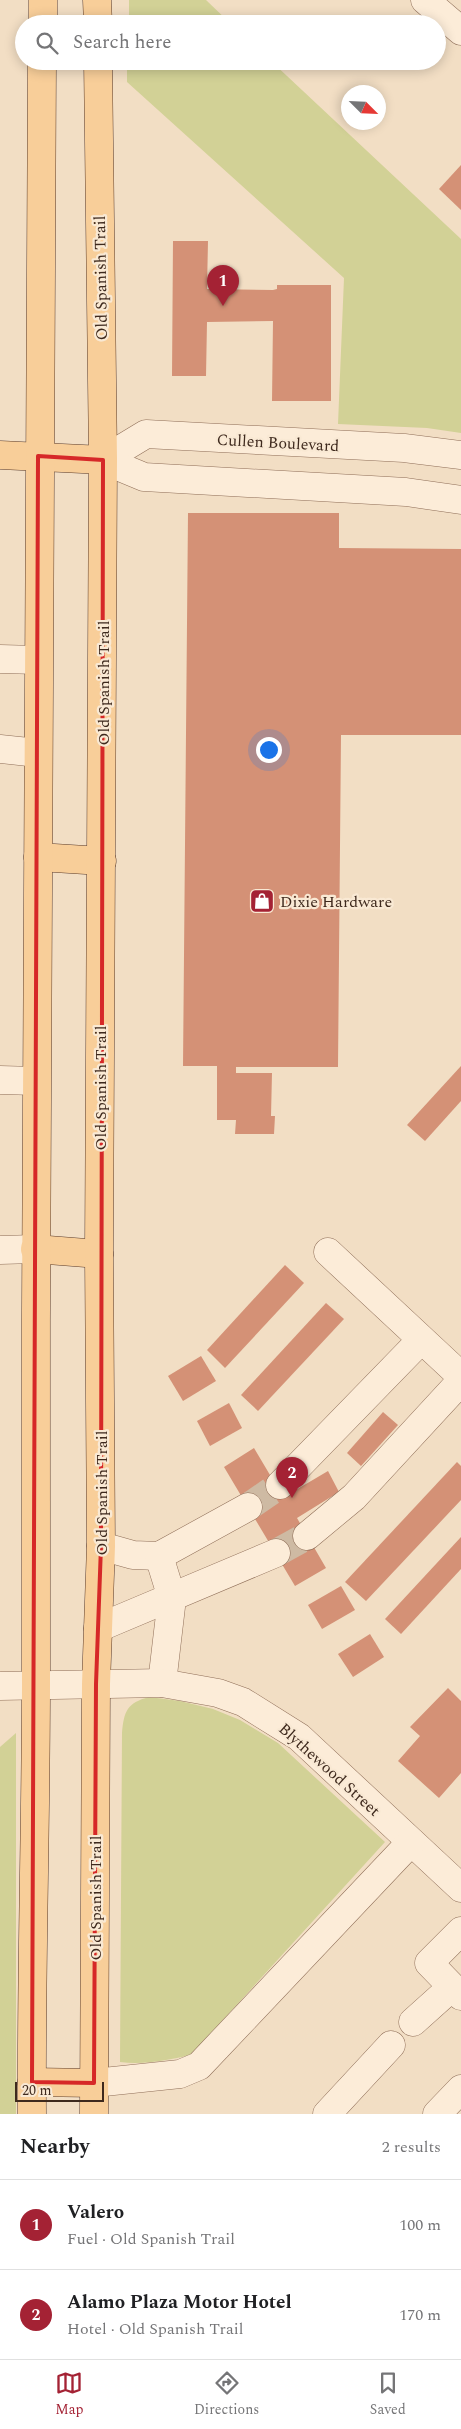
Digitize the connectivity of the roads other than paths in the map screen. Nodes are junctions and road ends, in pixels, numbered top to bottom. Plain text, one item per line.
1 (43, 0) edge
2 (97, 0) edge
3 (425, 0) edge
4 (43, 15) edge
5 (98, 15) edge
6 (442, 15) edge
7 (446, 18) edge
8 (461, 31) edge
9 (42, 70) edge
10 (98, 70) edge
11 (0, 455) edge
12 (38, 456) junction
13 (461, 456) edge
14 (102, 460) junction
15 (461, 500) edge
16 (0, 659) edge
17 (38, 660) junction
18 (0, 749) edge
19 (38, 753) junction
20 (38, 857) junction
21 (102, 861) junction
22 (0, 1080) edge
23 (36, 1081) junction
24 (35, 1249) junction
25 (0, 1250) edge
26 (328, 1252) dead end
27 (99, 1254) junction
28 (421, 1340) junction
29 (461, 1376) edge
30 (461, 1380) edge
31 (280, 1485) tunnel mouth
32 (248, 1507) tunnel mouth
33 (307, 1536) tunnel mouth
34 (101, 1546) junction
35 (276, 1553) tunnel mouth
36 (159, 1556) junction
37 (172, 1598) junction
38 (98, 1628) junction
39 (162, 1683) junction
40 (96, 1684) junction
41 (0, 1686) edge
42 (36, 1686) junction
43 (411, 1842) junction
44 (461, 1888) edge
45 (461, 1931) edge
46 (456, 1991) edge
47 (413, 2022) dead end
48 (391, 2045) dead end
49 (32, 2082) junction
50 (94, 2083) junction
51 (461, 2089) edge
52 (32, 2114) edge
53 (94, 2114) edge
54 (327, 2114) edge
55 (437, 2114) edge

1 - 4 main road
2 - 5 main road
3 - 6 street
7 - 8 street
9 - 12 main road
10 - 14 main road, Old Spanish Trail
11 - 12 main road
12 - 14 main road
12 - 17 main road
13 - 14 street, Cullen Boulevard
14 - 15 street
14 - 21 main road, Old Spanish Trail
16 - 17 street
17 - 19 main road
18 - 19 street
19 - 20 main road
20 - 21 main road
20 - 23 main road
21 - 27 main road, Old Spanish Trail
22 - 23 street
23 - 24 main road
24 - 25 street
24 - 27 main road
24 - 42 main road
26 - 28 street
27 - 34 main road, Old Spanish Trail
28 - 29 street
28 - 31 street
30 - 33 street
32 - 36 street
34 - 36 street
34 - 38 main road, Old Spanish Trail
35 - 37 street
36 - 37 street
37 - 38 street
37 - 39 street
38 - 40 main road, Old Spanish Trail
39 - 40 street, Blythewood Street
39 - 43 street, Blythewood Street
40 - 42 street, Blythewood Street
40 - 50 main road, Old Spanish Trail
41 - 42 street, Blythewood Street
42 - 49 main road
43 - 44 street, Blythewood Street
43 - 50 street
45 - 46 street
46 - 47 street
48 - 54 street
49 - 50 main road
49 - 52 main road
50 - 53 main road, Old Spanish Trail
51 - 55 street

